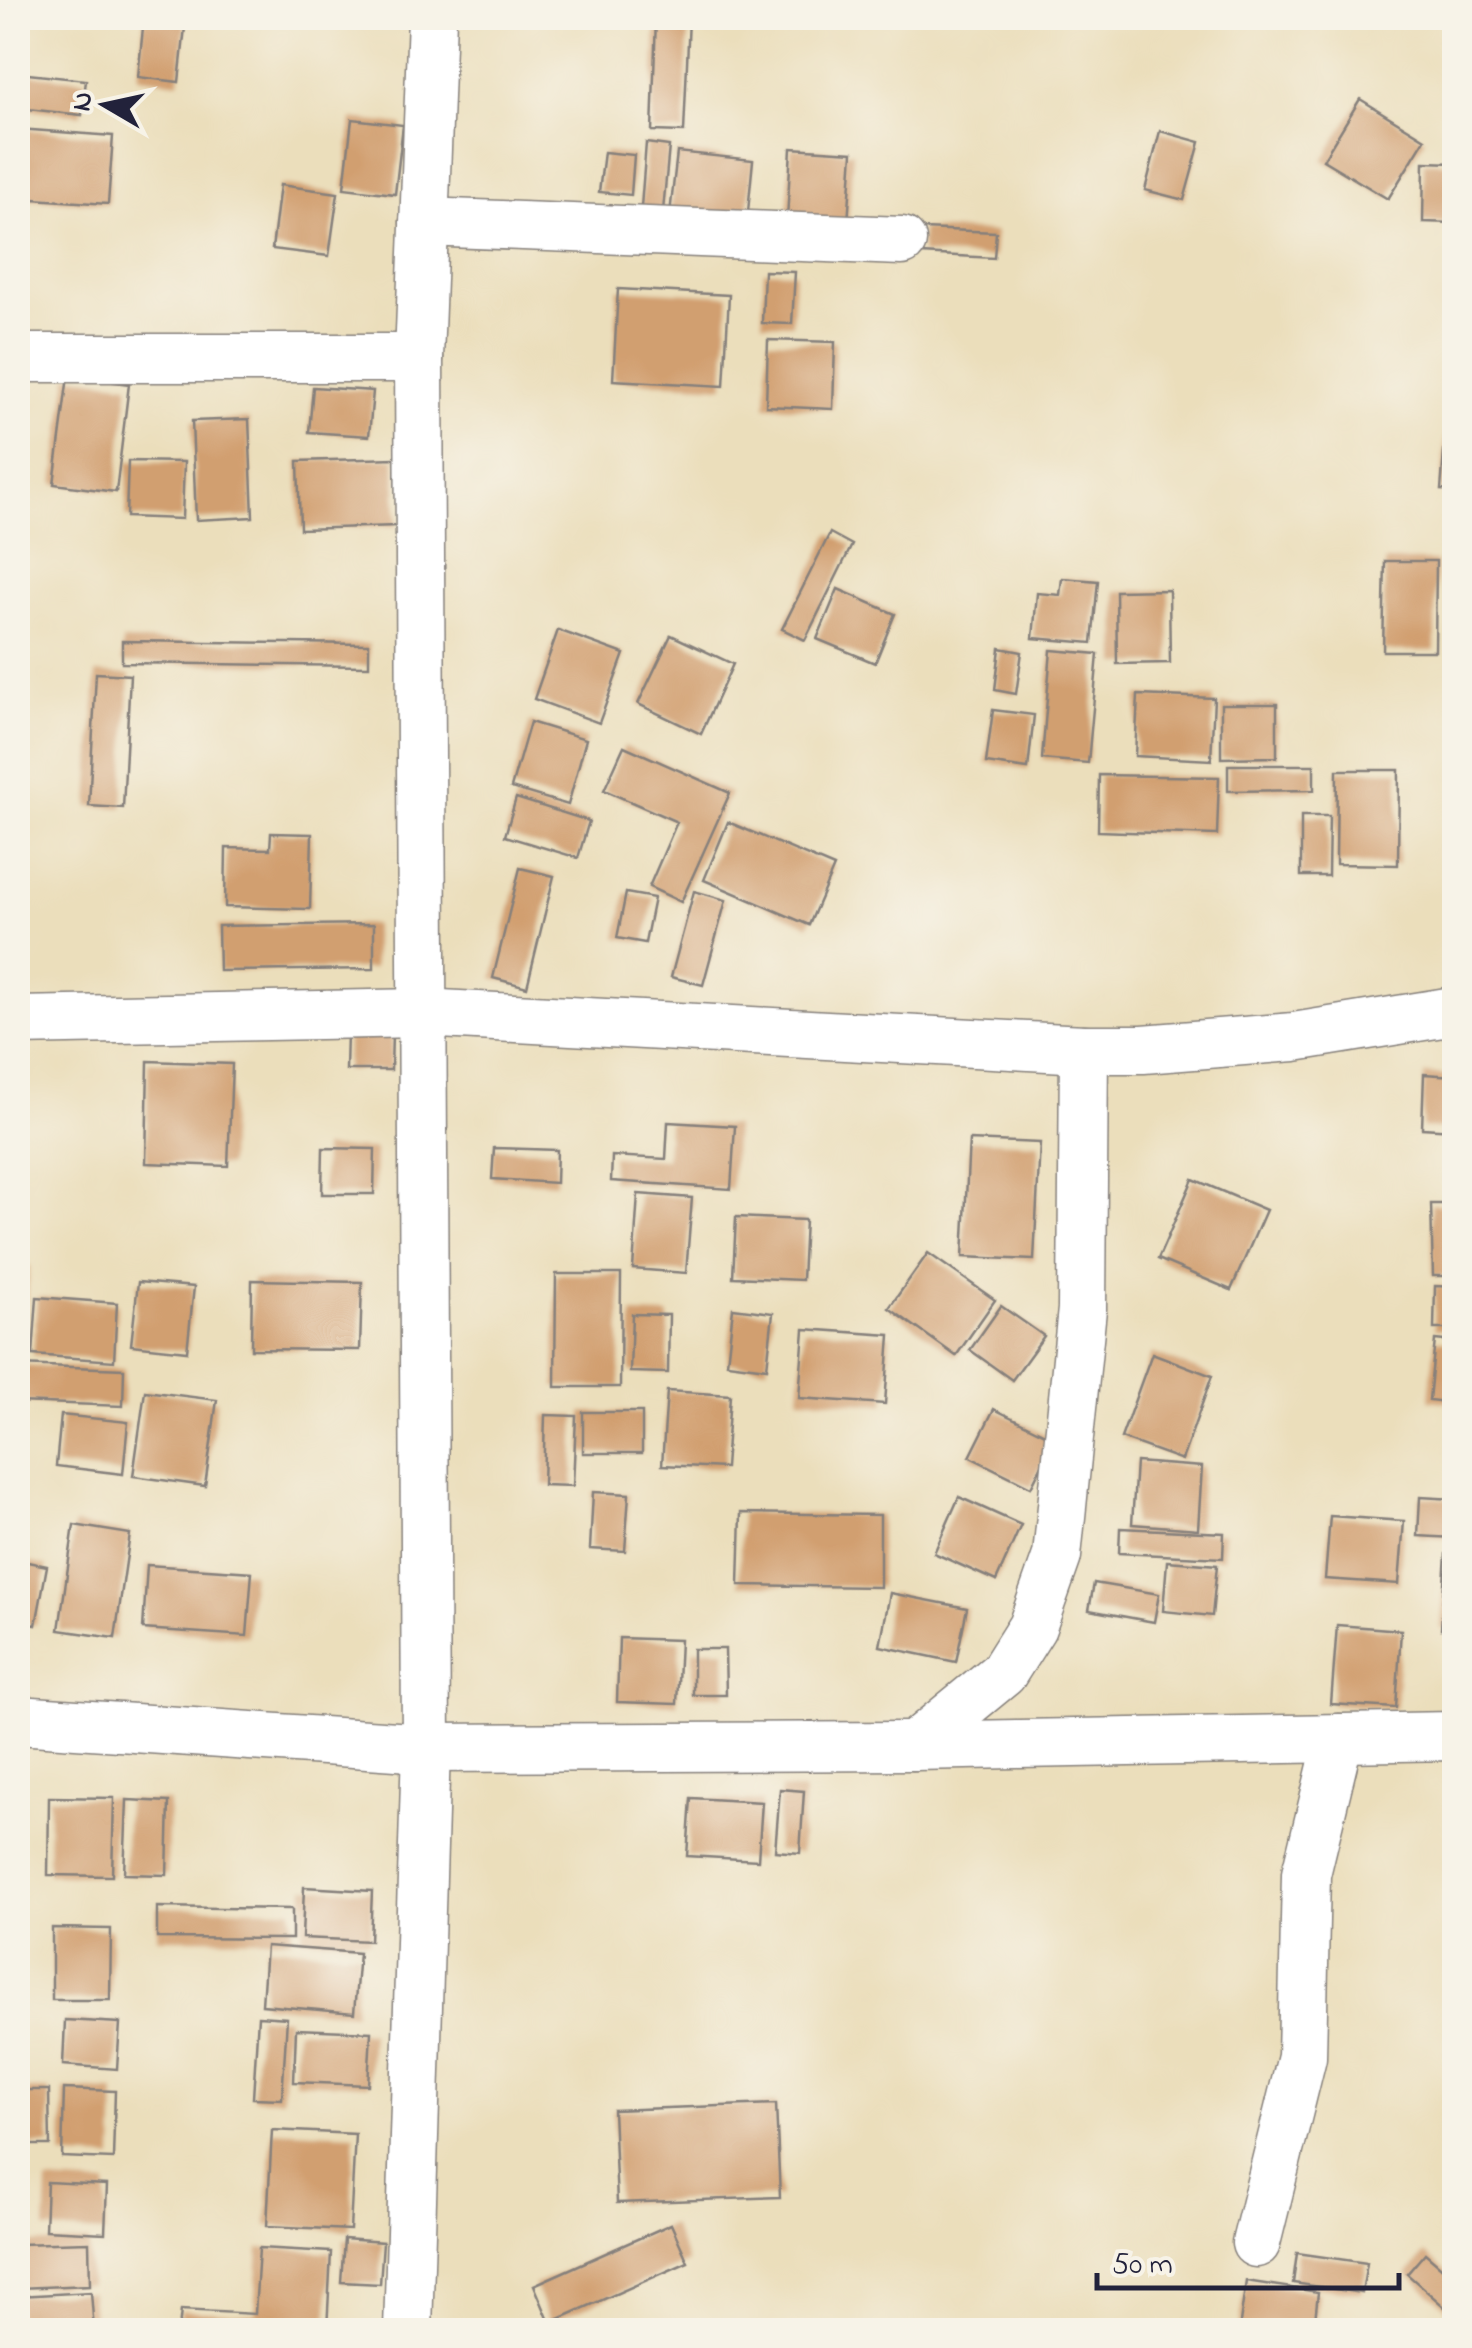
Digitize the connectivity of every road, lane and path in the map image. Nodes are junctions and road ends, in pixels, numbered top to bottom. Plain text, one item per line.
1 (432, 18) edge
2 (424, 222) junction
3 (902, 241) dead end
4 (18, 358) edge
5 (419, 358) junction
6 (1454, 1011) edge
7 (422, 1013) junction
8 (18, 1021) edge
9 (1084, 1050) junction
10 (18, 1720) edge
11 (1454, 1736) edge
12 (1339, 1738) junction
13 (914, 1746) junction
14 (426, 1748) junction
15 (1256, 2243) dead end
16 (408, 2330) edge

1 - 2 street
2 - 3 street
2 - 5 street
4 - 5 street
5 - 7 street
6 - 9 street
7 - 8 street
7 - 9 street
7 - 14 street
9 - 13 street
10 - 14 street
11 - 12 street
12 - 13 street
12 - 15 street
13 - 14 street
14 - 16 street

